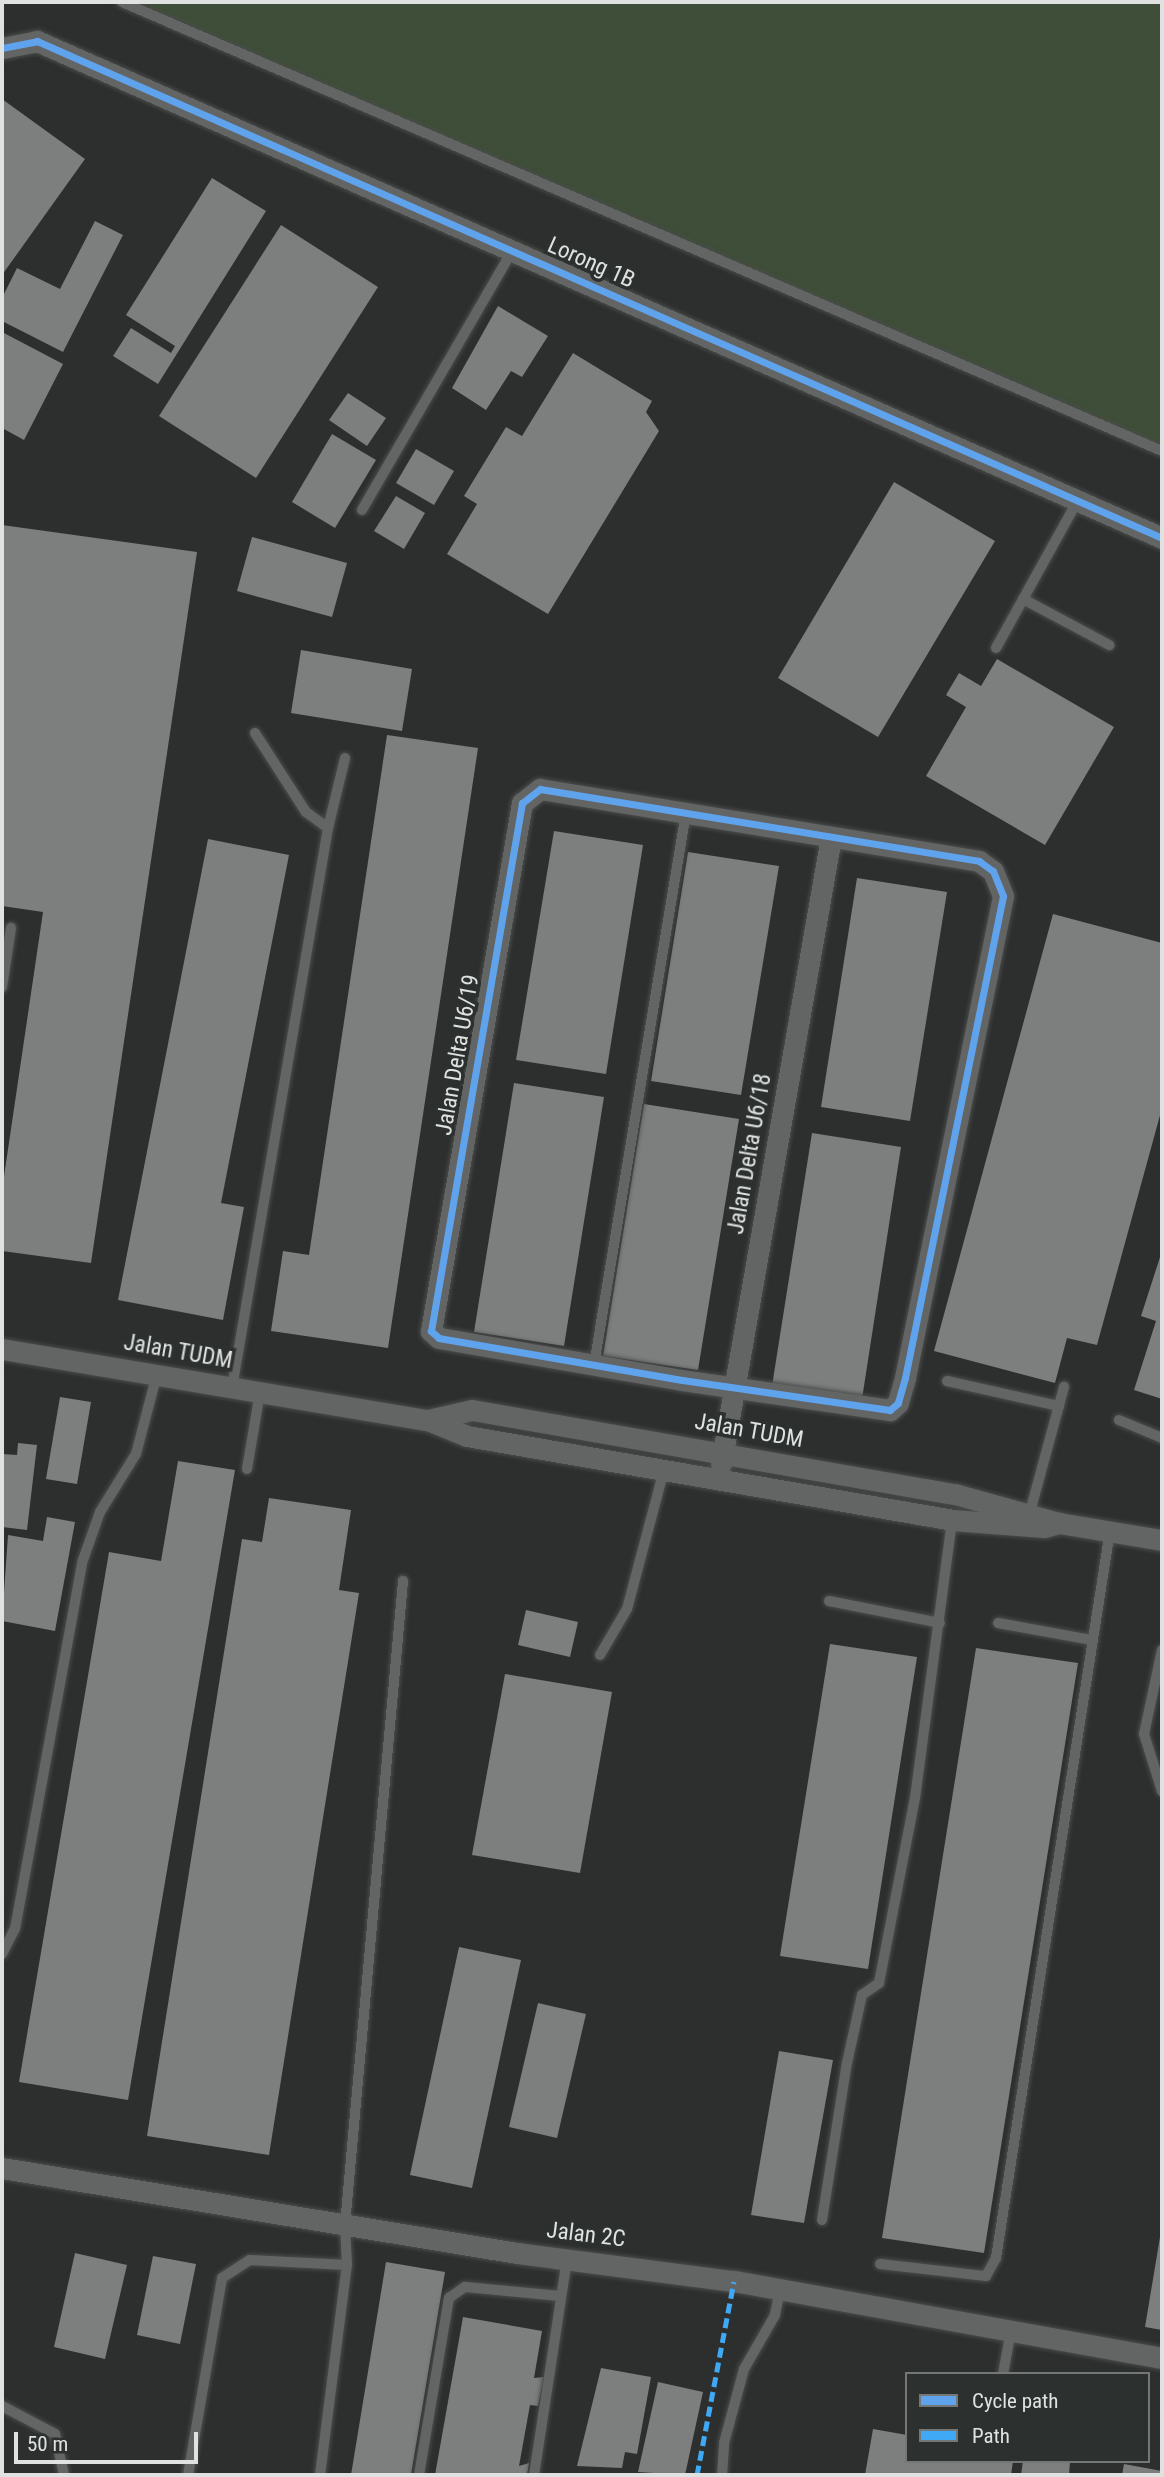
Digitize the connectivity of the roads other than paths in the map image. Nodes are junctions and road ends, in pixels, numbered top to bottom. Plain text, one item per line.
1 (122, 2) edge
2 (2, 48) edge
3 (513, 250) junction
4 (1162, 451) edge
5 (1078, 499) junction
6 (362, 510) dead end
7 (1162, 538) edge
8 (1023, 598) junction
9 (1109, 645) dead end
10 (996, 648) dead end
11 (256, 733) dead end
12 (345, 758) dead end
13 (686, 813) junction
14 (328, 828) junction
15 (831, 837) junction
16 (11, 928) dead end
17 (2, 987) edge
18 (2, 1349) edge
19 (594, 1365) junction
20 (157, 1374) junction
21 (947, 1381) dead end
22 (1063, 1387) dead end
23 (232, 1388) junction
24 (737, 1389) junction
25 (260, 1392) junction
26 (1059, 1406) junction
27 (428, 1420) junction
28 (1119, 1420) dead end
29 (1162, 1438) edge
30 (724, 1452) junction
31 (247, 1469) dead end
32 (664, 1470) junction
33 (718, 1480) junction
34 (1030, 1512) junction
35 (952, 1520) junction
36 (1059, 1523) junction
37 (1110, 1531) junction
38 (1162, 1538) edge
39 (403, 1581) dead end
40 (830, 1601) dead end
41 (940, 1623) junction
42 (998, 1623) dead end
43 (1093, 1640) junction
44 (1162, 1650) edge
45 (600, 1656) dead end
46 (1162, 1791) edge
47 (2, 1954) edge
48 (2, 2168) edge
49 (822, 2220) dead end
50 (345, 2225) junction
51 (567, 2259) junction
52 (880, 2264) dead end
53 (347, 2265) junction
54 (780, 2289) junction
55 (561, 2296) junction
56 (1012, 2331) junction
57 (1162, 2358) edge
58 (1003, 2372) edge
59 (2, 2406) edge
60 (64, 2475) edge
61 (188, 2475) edge
62 (320, 2475) edge
63 (419, 2475) edge
64 (534, 2475) edge
65 (722, 2475) edge

1 - 4 lane
2 - 3 street, Lorong 1B
3 - 5 street, Lorong 1B
3 - 6 lane
5 - 7 street, Lorong 1B
5 - 8 lane
8 - 9 lane
8 - 10 lane
11 - 14 lane
12 - 14 lane
13 - 15 street
13 - 19 lane
13 - 19 street, Jalan Delta U6/19
14 - 23 lane
15 - 24 street, Jalan Delta U6/18
15 - 24 street
16 - 17 lane
18 - 20 street, Jalan TUDM
19 - 24 street
20 - 23 street, Jalan TUDM
20 - 47 lane
21 - 26 lane
22 - 26 lane
23 - 25 street, Jalan TUDM
24 - 30 street, Jalan Delta U6/18
25 - 27 street, Jalan TUDM
25 - 31 lane
26 - 34 lane
27 - 30 street, Jalan TUDM
27 - 32 street, Jalan TUDM
28 - 29 lane
30 - 33 street, Jalan Delta U6/18
30 - 34 street, Jalan TUDM
32 - 33 street, Jalan TUDM
32 - 45 lane
33 - 35 street, Jalan TUDM
34 - 36 street, Jalan TUDM
35 - 36 street, Jalan TUDM
35 - 41 lane
36 - 37 street, Jalan TUDM
37 - 38 street, Jalan TUDM
37 - 43 lane
39 - 50 lane
40 - 41 lane
41 - 49 lane
42 - 43 lane
43 - 52 lane
44 - 46 lane
48 - 50 street, Jalan 2C
50 - 51 street, Jalan 2C
50 - 53 lane
51 - 54 street, Jalan 2C
51 - 55 lane
53 - 61 lane
53 - 62 lane
54 - 56 street, Jalan 2C
54 - 65 lane
55 - 63 lane
55 - 64 lane
56 - 57 street, Jalan 2C
56 - 58 lane
59 - 60 lane

